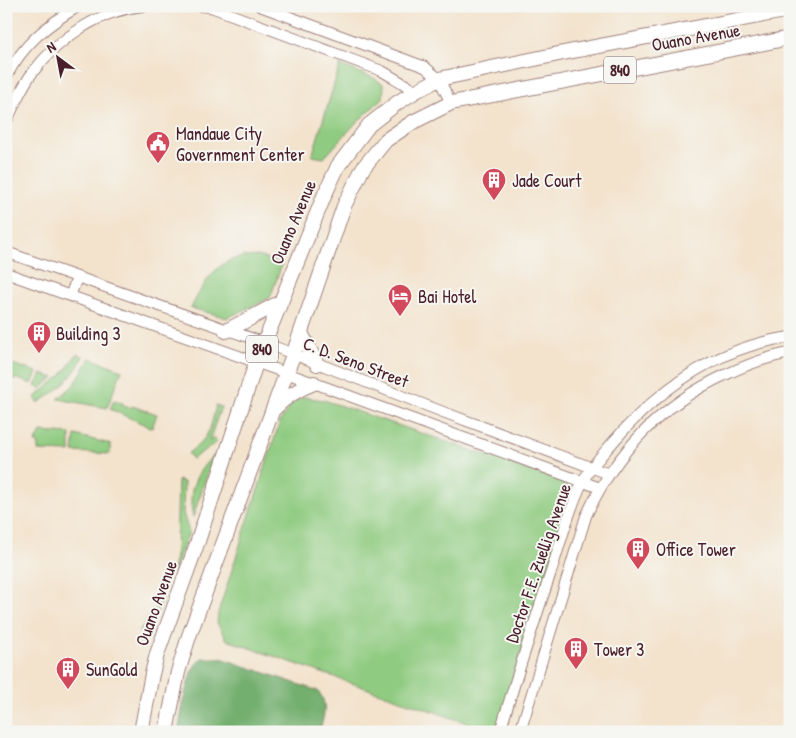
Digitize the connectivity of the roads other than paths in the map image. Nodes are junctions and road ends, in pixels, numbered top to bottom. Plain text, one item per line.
1 (79, 6) edge
2 (144, 6) edge
3 (200, 6) edge
4 (260, 6) edge
5 (790, 10) edge
6 (790, 38) edge
7 (6, 76) edge
8 (439, 79) junction
9 (416, 91) junction
10 (451, 103) junction
11 (6, 123) edge
12 (6, 252) edge
13 (6, 273) edge
14 (77, 278) junction
15 (70, 296) junction
16 (279, 303) junction
17 (226, 331) junction
18 (301, 332) junction
19 (790, 337) edge
20 (265, 343) junction
21 (790, 353) edge
22 (293, 355) junction
23 (256, 363) junction
24 (317, 364) junction
25 (286, 373) junction
26 (314, 383) junction
27 (272, 411) junction
28 (593, 466) junction
29 (609, 474) junction
30 (583, 481) junction
31 (600, 488) junction
32 (140, 732) edge
33 (166, 732) edge
34 (500, 732) edge
35 (520, 732) edge

1 - 7 street
2 - 11 street
3 - 9 street
4 - 8 street
5 - 8 highway, Ouano Avenue / 840
6 - 10 highway, Ouano Avenue / 840
8 - 9 highway, Ouano Avenue / 840
8 - 10 street
9 - 16 highway, Ouano Avenue / 840
10 - 18 highway, Ouano Avenue / 840
12 - 14 street, C. D. Seno Street
13 - 15 street, C. D. Seno Street
14 - 15 street
14 - 17 street, C. D. Seno Street
15 - 23 street, C. D. Seno Street
16 - 17 highway
16 - 20 highway, Ouano Avenue / 840
17 - 20 street, C. D. Seno Street
18 - 22 highway, Ouano Avenue / 840
18 - 24 highway
19 - 28 street, Doctor F.E. Zuellig Avenue
20 - 22 street, C. D. Seno Street
20 - 23 highway, Ouano Avenue / 840
21 - 29 street, Doctor F.E. Zuellig Avenue
22 - 24 street, C. D. Seno Street
22 - 25 highway, Ouano Avenue / 840
23 - 25 street, C. D. Seno Street
23 - 32 highway, Ouano Avenue / 840
24 - 28 street, C. D. Seno Street
25 - 26 street, C. D. Seno Street
25 - 27 highway, Ouano Avenue / 840
26 - 27 highway
26 - 30 street, C. D. Seno Street
27 - 33 highway, Ouano Avenue / 840
28 - 29 street, C. D. Seno Street
28 - 30 street, Doctor F.E. Zuellig Avenue
29 - 31 street, Doctor F.E. Zuellig Avenue
30 - 31 street, C. D. Seno Street
30 - 34 street, Doctor F.E. Zuellig Avenue
31 - 35 street, Doctor F.E. Zuellig Avenue

